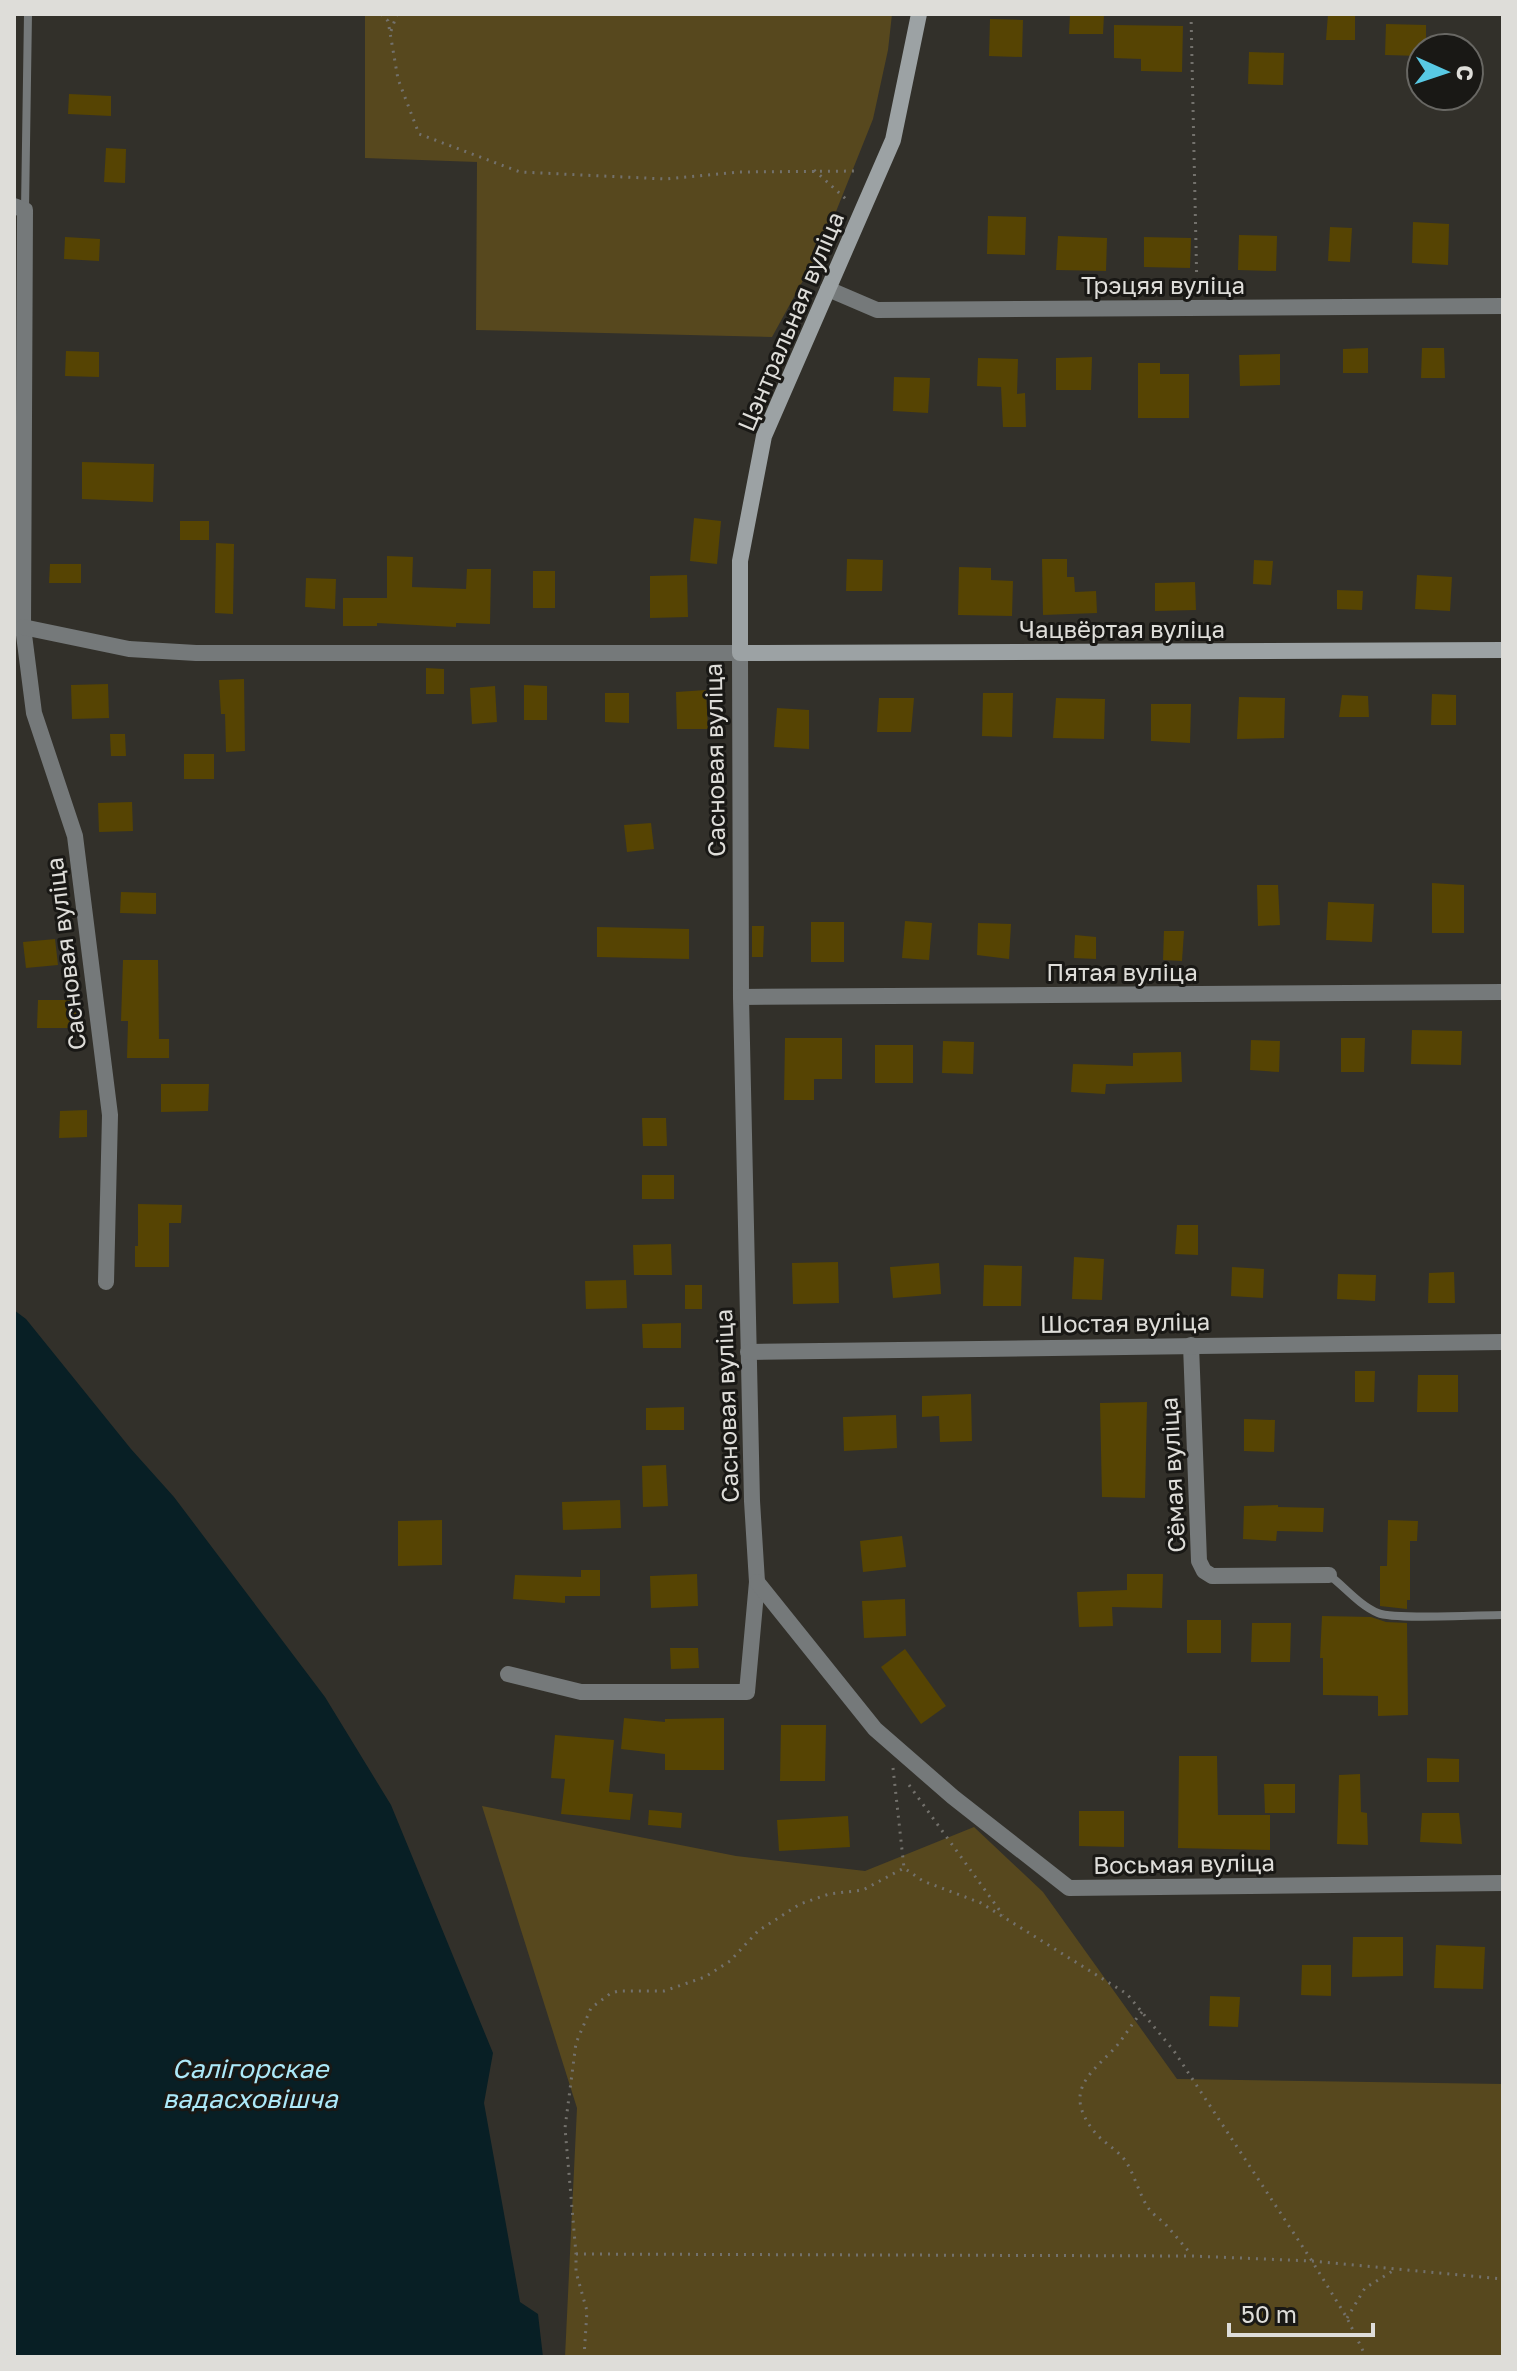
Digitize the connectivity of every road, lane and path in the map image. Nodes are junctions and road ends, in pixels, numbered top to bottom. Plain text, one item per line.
1 (28, 14) edge
2 (381, 14) edge
3 (397, 14) edge
4 (919, 14) edge
5 (1191, 14) edge
6 (390, 34) junction
7 (814, 170) junction
8 (879, 171) junction
9 (20, 208) edge
10 (855, 226) junction
11 (828, 289) junction
12 (1503, 306) edge
13 (1197, 308) junction
14 (23, 627) junction
15 (1503, 650) edge
16 (740, 653) junction
17 (1503, 992) edge
18 (741, 997) junction
19 (106, 1282) dead end
20 (1503, 1342) edge
21 (1191, 1345) junction
22 (748, 1352) junction
23 (1329, 1575) joint
24 (757, 1582) junction
25 (1503, 1615) edge
26 (508, 1674) dead end
27 (900, 1771) dead end
28 (908, 1783) dead end
29 (904, 1868) junction
30 (1503, 1883) edge
31 (1005, 1917) junction
32 (1142, 2012) junction
33 (576, 2254) junction
34 (1192, 2256) junction
35 (1312, 2261) junction
36 (1396, 2269) junction
37 (1503, 2279) edge
38 (1347, 2318) junction
39 (584, 2357) edge
40 (1366, 2357) edge

1 - 9 lane
2 - 6 path
3 - 6 path
4 - 8 street, Цэнтральная вуліца
5 - 13 path
6 - 7 path
7 - 8 path
7 - 10 path
8 - 10 street, Цэнтральная вуліца
9 - 14 street, Сасновая вуліца
10 - 11 street, Цэнтральная вуліца
11 - 13 street, Трэцяя вуліца
11 - 16 street, Цэнтральная вуліца
12 - 13 street, Трэцяя вуліца
14 - 16 street, Сасновая вуліца
14 - 19 street, Сасновая вуліца
15 - 16 street, Чацвёртая вуліца
16 - 18 street, Сасновая вуліца
17 - 18 street, Пятая вуліца
18 - 22 street, Сасновая вуліца
20 - 21 street, Шостая вуліца
21 - 22 street, Шостая вуліца
21 - 23 street, Сёмая вуліца
22 - 24 street, Сасновая вуліца
23 - 25 lane
24 - 26 street, Сасновая вуліца
24 - 30 street, Восьмая вуліца
27 - 29 path
28 - 31 path
29 - 31 path
29 - 33 path
31 - 32 path
32 - 34 path
32 - 35 path
33 - 34 path
33 - 39 path
34 - 35 path
35 - 36 path
35 - 38 path
36 - 37 path
36 - 38 path
38 - 40 path

